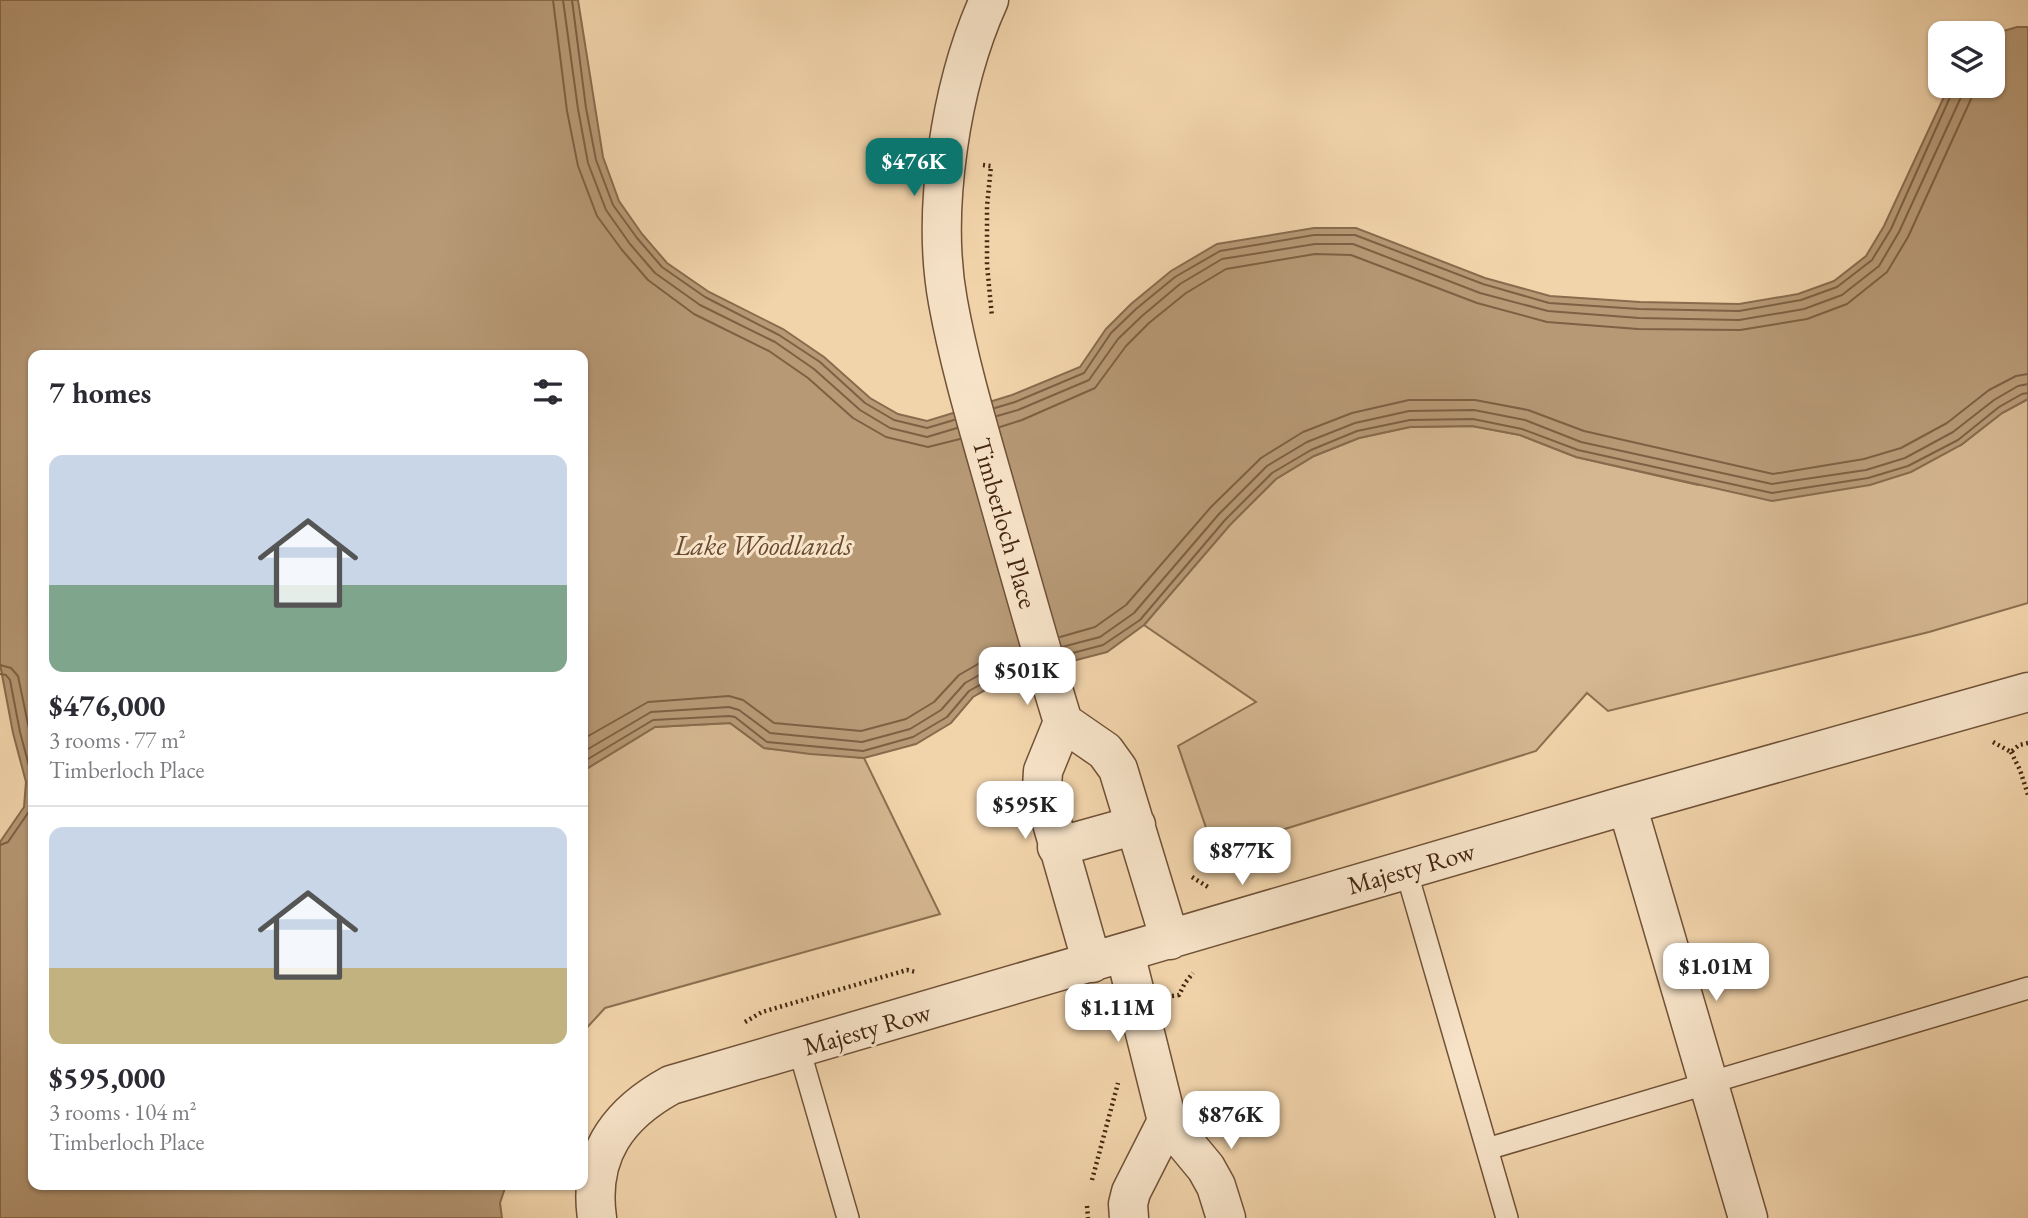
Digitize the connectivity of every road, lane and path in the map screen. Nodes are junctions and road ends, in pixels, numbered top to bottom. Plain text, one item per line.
1 (989, 0) edge
2 (948, 159) junction
3 (992, 324) dead end
4 (2028, 692) edge
5 (1063, 722) junction
6 (2011, 752) dead end
7 (2028, 795) edge
8 (1627, 805) junction
9 (1136, 825) junction
10 (1057, 847) junction
11 (1406, 870) junction
12 (1170, 940) junction
13 (1109, 958) junction
14 (2028, 988) edge
15 (799, 1049) junction
16 (1118, 1072) dead end
17 (1709, 1083) junction
18 (1167, 1121) junction
19 (1487, 1149) junction
20 (1090, 1189) dead end
21 (1088, 1199) dead end
22 (597, 1218) edge
23 (848, 1218) edge
24 (1088, 1218) edge
25 (1129, 1218) edge
26 (1226, 1218) edge
27 (1507, 1218) edge
28 (1748, 1218) edge

1 - 2 street, Timberloch Place
2 - 3 path
2 - 5 street, Timberloch Place
4 - 8 street, Majesty Row
5 - 9 street
5 - 10 street
6 - 7 path
8 - 11 street, Majesty Row
8 - 17 street
9 - 10 street
9 - 12 street
10 - 13 street
11 - 12 street, Majesty Row
11 - 19 lane
12 - 13 street, Majesty Row
13 - 15 street, Majesty Row
13 - 18 street
14 - 17 lane
15 - 22 street, Majesty Row
15 - 23 lane
16 - 20 path
17 - 19 lane
17 - 28 street
18 - 25 street
18 - 26 street
19 - 27 lane
21 - 24 path

